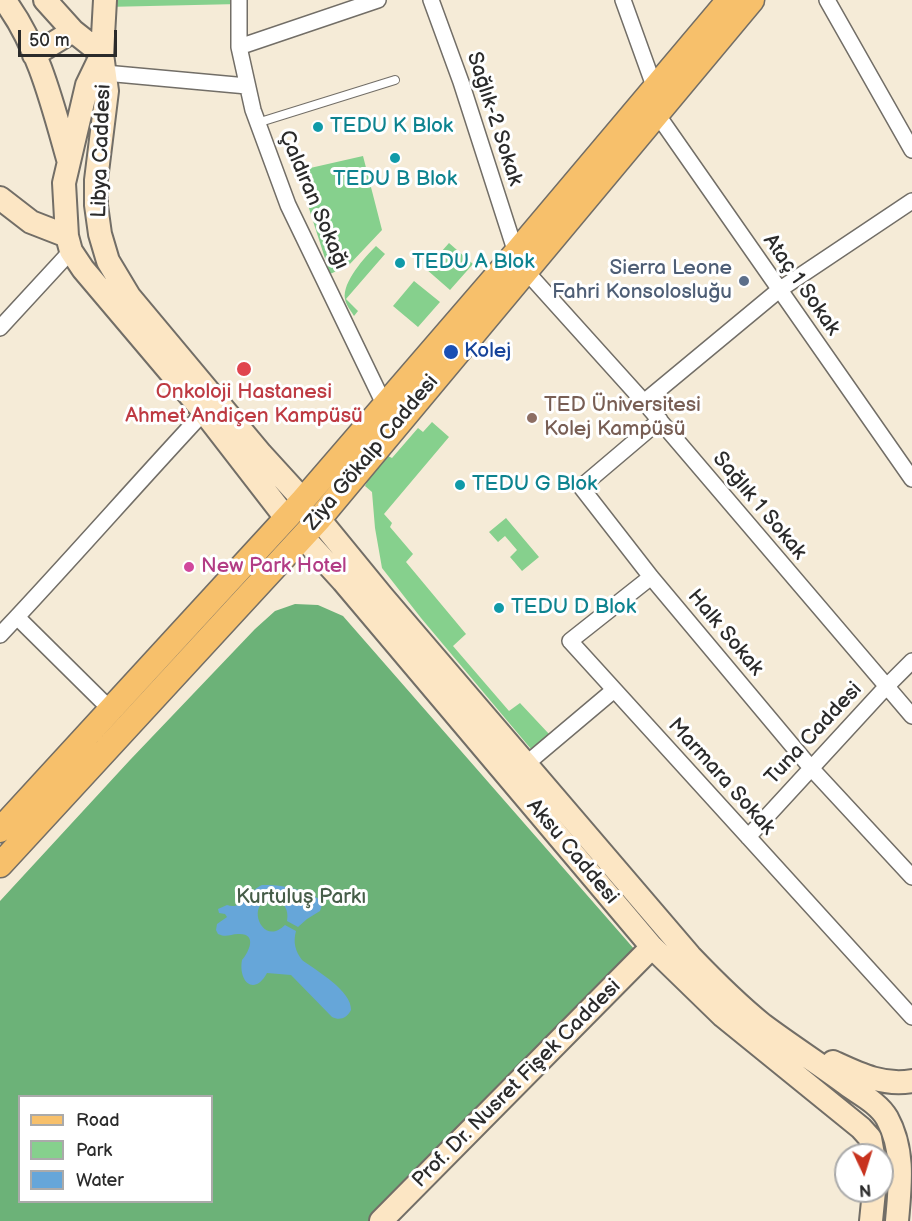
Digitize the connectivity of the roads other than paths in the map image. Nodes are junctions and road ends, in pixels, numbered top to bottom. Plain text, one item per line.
1 (4, 0) edge
2 (45, 0) edge
3 (105, 0) edge
4 (239, 0) edge
5 (378, 0) edge
6 (431, 0) edge
7 (623, 0) edge
8 (729, 0) edge
9 (752, 0) edge
10 (827, 0) edge
11 (73, 31) junction
12 (239, 47) junction
13 (34, 56) junction
14 (103, 63) junction
15 (394, 80) dead end
16 (247, 86) junction
17 (654, 86) junction
18 (657, 114) junction
19 (257, 123) junction
20 (912, 150) edge
21 (69, 162) junction
22 (0, 198) edge
23 (912, 201) edge
24 (69, 244) junction
25 (520, 262) junction
26 (779, 290) junction
27 (0, 328) edge
28 (644, 402) junction
29 (385, 406) junction
30 (204, 412) junction
31 (660, 420) junction
32 (912, 479) edge
33 (303, 500) junction
34 (286, 518) junction
35 (319, 519) junction
36 (303, 537) junction
37 (651, 577) junction
38 (17, 617) junction
39 (0, 635) edge
40 (912, 661) edge
41 (886, 687) junction
42 (614, 690) junction
43 (110, 709) junction
44 (912, 716) edge
45 (525, 765) junction
46 (811, 768) junction
47 (0, 830) edge
48 (748, 837) junction
49 (0, 865) edge
50 (912, 878) edge
51 (652, 947) junction
52 (912, 1017) edge
53 (788, 1042) junction
54 (912, 1083) edge
55 (886, 1116) junction
56 (870, 1143) edge
57 (874, 1143) edge
58 (912, 1173) edge
59 (873, 1203) edge
60 (381, 1221) edge
61 (871, 1221) edge
62 (897, 1221) edge

1 - 13 main road
2 - 11 main road
3 - 14 main road, Libya Caddesi
4 - 12 street, Çaldıran Sokağı
5 - 12 street
6 - 25 street, Sağlık-2 Sokak
7 - 17 street
8 - 17 main road, Ziya Gökalp Caddesi
9 - 18 main road, Ziya Gökalp Caddesi
10 - 20 street
11 - 13 main road
11 - 14 main road
12 - 16 street, Çaldıran Sokağı
13 - 21 main road
14 - 16 street
14 - 21 main road, Libya Caddesi
14 - 33 main road, Libya Caddesi
15 - 19 lane
16 - 19 street, Çaldıran Sokağı
17 - 25 main road, Ziya Gökalp Caddesi
18 - 25 main road, Ziya Gökalp Caddesi
18 - 26 street, Ataç 1 Sokak
19 - 29 street, Çaldıran Sokağı
21 - 24 main road, Libya Caddesi
22 - 24 main road
23 - 26 street
24 - 27 street
24 - 30 main road
25 - 28 street, Sağlık 1 Sokak
25 - 29 main road, Ziya Gökalp Caddesi
25 - 35 main road, Ziya Gökalp Caddesi
26 - 28 street
26 - 32 street, Ataç 1 Sokak
28 - 31 street, Sağlık 1 Sokak
29 - 33 main road, Ziya Gökalp Caddesi
30 - 34 main road
30 - 38 street
31 - 37 street, Halk Sokak
31 - 41 street, Sağlık 1 Sokak
33 - 34 main road, Ziya Gökalp Caddesi
33 - 35 main road
34 - 36 main road
34 - 43 main road, Ziya Gökalp Caddesi
35 - 36 main road, Ziya Gökalp Caddesi
35 - 45 main road, Aksu Caddesi
36 - 49 main road, Ziya Gökalp Caddesi
36 - 51 main road, Aksu Caddesi
37 - 42 street, Marmara Sokak
37 - 46 street, Halk Sokak
38 - 39 street
38 - 43 street
40 - 41 street, Tuna Caddesi
41 - 44 street, Sağlık 1 Sokak
41 - 46 street, Tuna Caddesi
42 - 45 street
42 - 48 street, Marmara Sokak
43 - 47 main road, Ziya Gökalp Caddesi
45 - 53 main road, Aksu Caddesi
46 - 48 street, Tuna Caddesi
46 - 50 street, Halk Sokak
48 - 52 street, Marmara Sokak
51 - 56 main road, Aksu Caddesi
51 - 60 main road, Prof. Dr. Nusret Fişek Caddesi
53 - 54 main road
53 - 55 main road, Aksu Caddesi
54 - 55 main road
55 - 57 main road
55 - 62 main road
58 - 62 main road
59 - 61 main road

